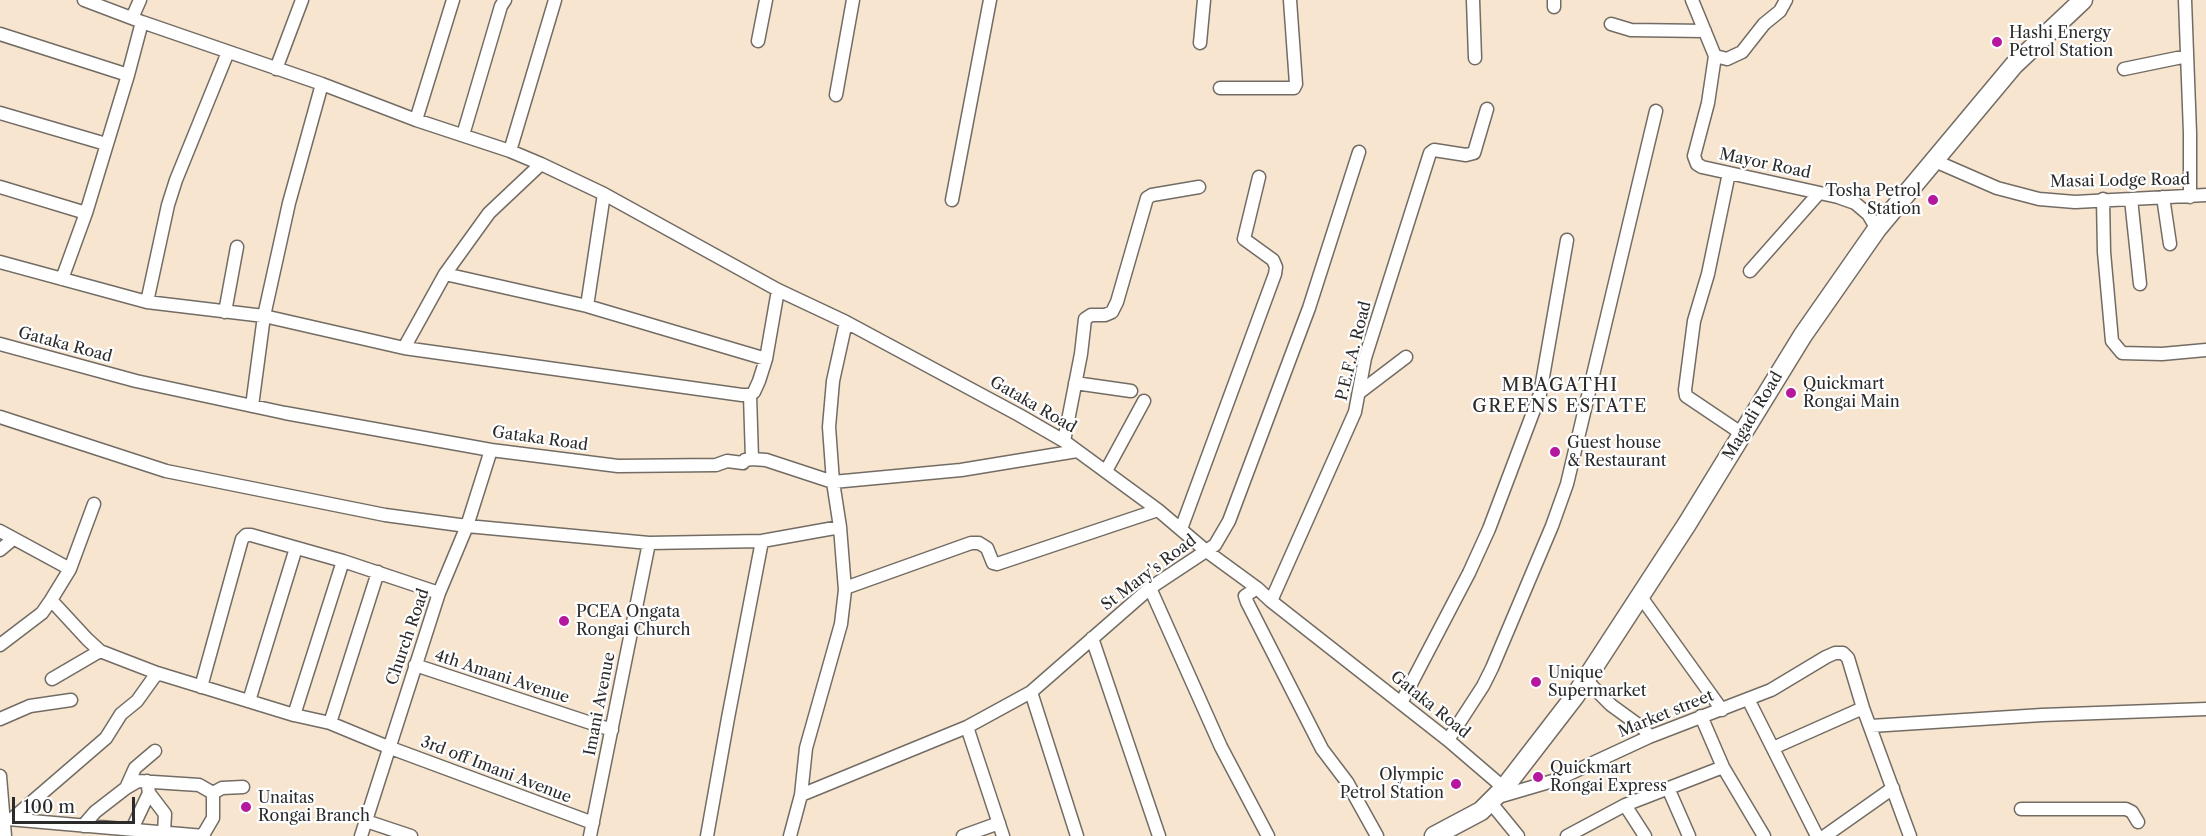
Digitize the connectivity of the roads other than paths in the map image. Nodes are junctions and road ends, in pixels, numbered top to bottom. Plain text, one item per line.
1 (84, 0) edge
2 (140, 0) edge
3 (302, 0) edge
4 (453, 0) edge
5 (506, 0) edge
6 (555, 0) edge
7 (766, 0) edge
8 (853, 0) edge
9 (990, 0) edge
10 (1204, 0) edge
11 (1290, 0) edge
12 (1473, 0) edge
13 (1692, 0) edge
14 (1786, 0) edge
15 (2083, 0) edge
16 (2185, 0) edge
17 (137, 20) junction
18 (1611, 24) dead end
19 (1705, 31) junction
20 (0, 34) edge
21 (758, 41) dead end
22 (1200, 44) dead end
23 (228, 52) junction
24 (1715, 56) junction
25 (2187, 56) junction
26 (1475, 58) dead end
27 (276, 69) junction
28 (2124, 69) dead end
29 (128, 75) junction
30 (321, 84) junction
31 (1220, 88) dead end
32 (836, 94) dead end
33 (1487, 109) dead end
34 (1656, 111) dead end
35 (0, 113) edge
36 (416, 120) junction
37 (463, 135) junction
38 (106, 144) junction
39 (510, 151) junction
40 (1359, 152) dead end
41 (1935, 161) junction
42 (541, 164) junction
43 (1729, 173) junction
44 (1259, 177) dead end
45 (0, 187) edge
46 (1199, 187) dead end
47 (1819, 193) junction
48 (604, 194) junction
49 (2206, 195) edge
50 (2163, 197) junction
51 (2190, 197) junction
52 (2103, 199) junction
53 (2131, 199) junction
54 (952, 200) dead end
55 (86, 213) junction
56 (1877, 230) junction
57 (1567, 240) dead end
58 (2170, 244) dead end
59 (237, 247) dead end
60 (0, 262) edge
61 (1750, 271) dead end
62 (445, 274) junction
63 (62, 279) junction
64 (2140, 285) dead end
65 (778, 290) junction
66 (147, 302) junction
67 (586, 306) junction
68 (225, 312) junction
69 (264, 316) junction
70 (846, 322) junction
71 (0, 344) edge
72 (404, 348) junction
73 (2206, 350) edge
74 (1406, 357) dead end
75 (766, 359) junction
76 (1075, 383) junction
77 (1131, 391) dead end
78 (1360, 392) junction
79 (750, 395) junction
80 (1144, 401) dead end
81 (252, 406) junction
82 (0, 417) edge
83 (1742, 433) junction
84 (1064, 441) junction
85 (491, 450) junction
86 (1077, 451) junction
87 (752, 459) junction
88 (1106, 471) junction
89 (833, 482) junction
90 (94, 504) dead end
91 (1158, 510) junction
92 (467, 526) junction
93 (840, 527) junction
94 (1181, 529) junction
95 (0, 531) edge
96 (13, 539) junction
97 (762, 541) junction
98 (649, 543) junction
99 (296, 548) junction
100 (0, 550) edge
101 (1205, 550) junction
102 (343, 561) junction
103 (70, 569) junction
104 (378, 572) junction
105 (845, 588) junction
106 (1150, 588) junction
107 (1257, 588) junction
108 (439, 593) junction
109 (1641, 597) junction
110 (51, 600) junction
111 (1270, 601) junction
112 (1092, 638) junction
113 (0, 645) edge
114 (100, 651) junction
115 (415, 666) junction
116 (157, 673) junction
117 (52, 680) dead end
118 (1586, 680) junction
119 (201, 687) junction
120 (1031, 692) junction
121 (1748, 699) junction
122 (71, 700) dead end
123 (249, 701) junction
124 (1401, 703) junction
125 (1863, 708) junction
126 (2206, 709) edge
127 (1722, 710) junction
128 (294, 715) junction
129 (1701, 716) junction
130 (0, 719) edge
131 (330, 723) junction
132 (1871, 726) junction
133 (967, 727) junction
134 (612, 730) junction
135 (1649, 738) junction
136 (1448, 740) junction
137 (388, 747) junction
138 (1773, 748) junction
139 (155, 751) dead end
140 (1723, 767) junction
141 (0, 776) edge
142 (148, 787) junction
143 (243, 787) dead end
144 (126, 788) junction
145 (1668, 788) junction
146 (1893, 788) junction
147 (213, 793) junction
148 (801, 795) junction
149 (1497, 796) junction
150 (1625, 805) junction
151 (2021, 809) dead end
152 (8, 819) junction
153 (366, 821) junction
154 (2138, 822) dead end
155 (999, 823) junction
156 (83, 826) junction
157 (132, 829) junction
158 (591, 830) edge
159 (164, 833) junction
160 (1581, 833) edge
161 (183, 835) edge
162 (204, 835) edge
163 (5, 836) edge
164 (361, 836) edge
165 (411, 836) edge
166 (707, 836) edge
167 (790, 836) edge
168 (963, 836) edge
169 (1003, 836) edge
170 (1077, 836) edge
171 (1159, 836) edge
172 (1268, 836) edge
173 (1377, 836) edge
174 (1434, 836) edge
175 (1518, 836) edge
176 (1567, 836) edge
177 (1645, 836) edge
178 (1689, 836) edge
179 (1764, 836) edge
180 (1816, 836) edge
181 (1825, 836) edge
182 (1909, 836) edge

1 - 17 street, Gataka Road
2 - 17 street
3 - 27 street
4 - 36 street
5 - 37 street
6 - 39 street
7 - 21 street
8 - 32 street
9 - 54 street
10 - 22 street
11 - 31 street
12 - 26 street
13 - 19 street
14 - 24 street
15 - 41 highway, Magadi Road
16 - 25 street
17 - 23 street, Gataka Road
17 - 29 street
18 - 19 street
19 - 24 street
20 - 29 street
23 - 27 street, Gataka Road
23 - 66 street
24 - 43 street, Mayor Road
25 - 28 street
25 - 51 street
27 - 30 street, Gataka Road
29 - 38 street
30 - 36 street, Gataka Road
30 - 69 street
33 - 78 street, P.E.F.A. Road
34 - 136 street
35 - 38 street
36 - 37 street, Gataka Road
37 - 39 street, Gataka Road
38 - 55 street
39 - 42 street, Gataka Road
40 - 101 street, St Mary's Road
41 - 52 street, Masai Lodge Road
41 - 56 highway, Magadi Road
42 - 48 street, Gataka Road
42 - 62 street
43 - 47 street, Mayor Road
43 - 83 street
44 - 94 street
45 - 55 street
46 - 76 street
47 - 56 street, Mayor Road
47 - 61 street
48 - 65 street, Gataka Road
48 - 67 street
49 - 51 street, Masai Lodge Road
50 - 51 street, Masai Lodge Road
50 - 53 street, Masai Lodge Road
50 - 58 street
52 - 53 street, Masai Lodge Road
52 - 73 street
53 - 64 street
55 - 63 street
56 - 83 highway, Magadi Road
57 - 124 street
59 - 68 street
60 - 63 street
62 - 67 street
62 - 72 street
63 - 66 street
65 - 70 street, Gataka Road
65 - 75 street
66 - 68 street
67 - 75 street
68 - 69 street
69 - 72 street
69 - 81 street
70 - 84 street, Gataka Road
70 - 89 street
71 - 81 street, Gataka Road
72 - 79 street
74 - 78 street
75 - 79 street
76 - 77 street
76 - 84 street
78 - 111 street, P.E.F.A. Road
79 - 87 street
80 - 88 street
81 - 85 street, Gataka Road
82 - 92 street
83 - 109 highway, Magadi Road
84 - 86 street, Gataka Road
85 - 87 street, Gataka Road
85 - 92 street, Church Road
86 - 88 street, Gataka Road
86 - 89 street, Gataka Road
87 - 89 street, Gataka Road
88 - 91 street, Gataka Road
89 - 93 street
90 - 103 street
91 - 94 street, Gataka Road
91 - 105 street
92 - 98 street
92 - 108 street, Church Road
93 - 97 street
93 - 105 street
94 - 101 street, Gataka Road
95 - 96 street
96 - 100 street
96 - 103 street
97 - 98 street
97 - 166 street
98 - 134 street, Imani Avenue
99 - 102 street
99 - 119 street
99 - 123 street
101 - 106 street, St Mary's Road
101 - 107 street, Gataka Road
102 - 104 street
102 - 128 street
103 - 110 street
104 - 108 street
104 - 131 street
105 - 148 street
106 - 112 street, St Mary's Road
106 - 172 street
107 - 111 street, Gataka Road
107 - 173 street
108 - 115 street, Church Road
109 - 118 highway, Magadi Road
109 - 127 street
110 - 113 street
110 - 114 street
111 - 124 street, Gataka Road
112 - 120 street, St Mary's Road
112 - 171 street
114 - 116 street, 3rd off Imani Avenue
114 - 117 street
115 - 134 street, 4th Amani Avenue
115 - 137 street, Church Road
116 - 119 street, 3rd off Imani Avenue
116 - 152 street
118 - 135 street
118 - 149 highway, Magadi Road
119 - 123 street, 3rd off Imani Avenue
120 - 133 street, St Mary's Road
120 - 170 street
121 - 125 street, Market street
121 - 127 street, Market street
121 - 138 street
122 - 130 street
123 - 128 street, 3rd off Imani Avenue
124 - 136 street, Gataka Road
125 - 132 street
125 - 138 street
126 - 132 street
127 - 129 street, Market street
128 - 131 street, 3rd off Imani Avenue
129 - 135 street, Market street
129 - 140 street
131 - 137 street, 3rd off Imani Avenue
132 - 146 street
133 - 148 street, St Mary's Road
133 - 155 street
134 - 158 street, Imani Avenue
135 - 149 street, Market street
136 - 149 street, Gataka Road
137 - 153 street, Church Road
137 - 158 street, 3rd off Imani Avenue
138 - 180 street
139 - 144 street
140 - 145 street
140 - 179 street
141 - 152 street
142 - 144 street
142 - 147 street
142 - 157 street
142 - 159 street
143 - 147 street
144 - 156 street
145 - 150 street
145 - 178 street
146 - 181 street
146 - 182 street
147 - 162 street
148 - 167 street
149 - 174 highway, Magadi Road
149 - 175 street, Gataka Road
150 - 160 street
150 - 177 street
151 - 154 street
152 - 156 street
152 - 163 street
153 - 164 street, Church Road
153 - 165 street
155 - 168 street
155 - 169 street
156 - 157 street
157 - 159 street
159 - 161 street
160 - 176 street
161 - 162 street

